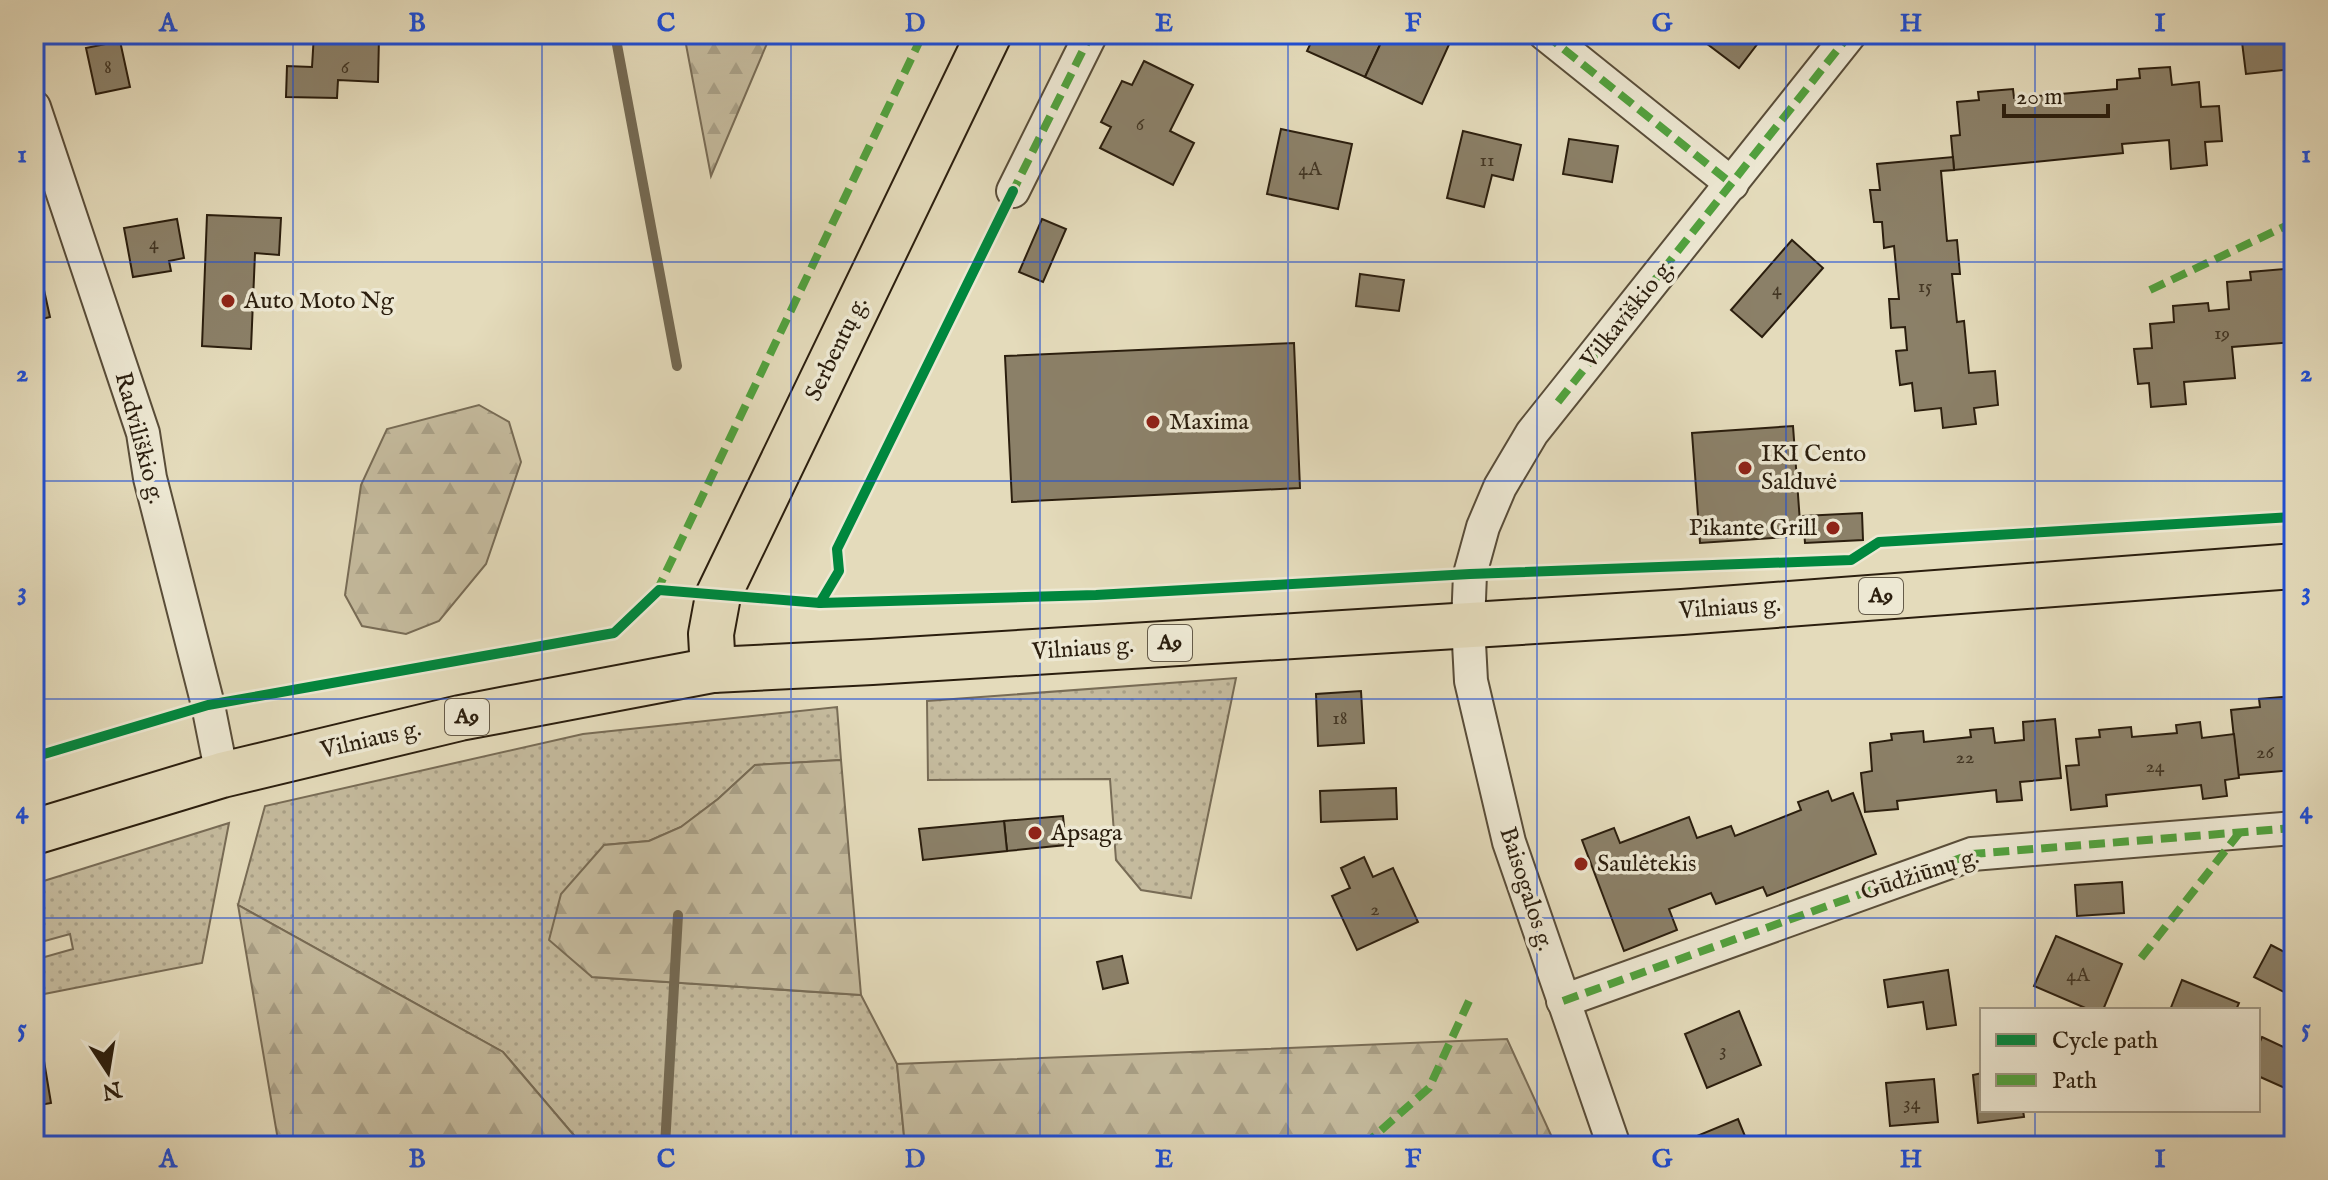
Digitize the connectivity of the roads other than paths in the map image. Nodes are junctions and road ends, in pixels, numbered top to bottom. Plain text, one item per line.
1 (989, 34) edge
2 (1091, 34) edge
3 (1545, 34) edge
4 (1850, 34) edge
5 (34, 107) edge
6 (1732, 184) junction
7 (1013, 191) dead end
8 (2294, 566) edge
9 (1468, 624) junction
10 (713, 670) junction
11 (222, 775) junction
12 (2294, 828) edge
13 (34, 832) edge
14 (1563, 1001) junction
15 (1614, 1146) edge

1 - 10 main road, Serbentų g.
2 - 7 street
3 - 6 street
4 - 6 street, Vilkaviškio g.
5 - 11 street, Radviliškio g.
6 - 9 street, Vilkaviškio g.
8 - 9 main road, Vilniaus g. / A9
9 - 10 main road, Vilniaus g. / A9
9 - 14 street, Baisogalos g.
10 - 11 main road, Vilniaus g. / A9
11 - 13 main road, Vilniaus g. / A9
12 - 14 street, Gūdžiūnų g.
14 - 15 street, Baisogalos g.

